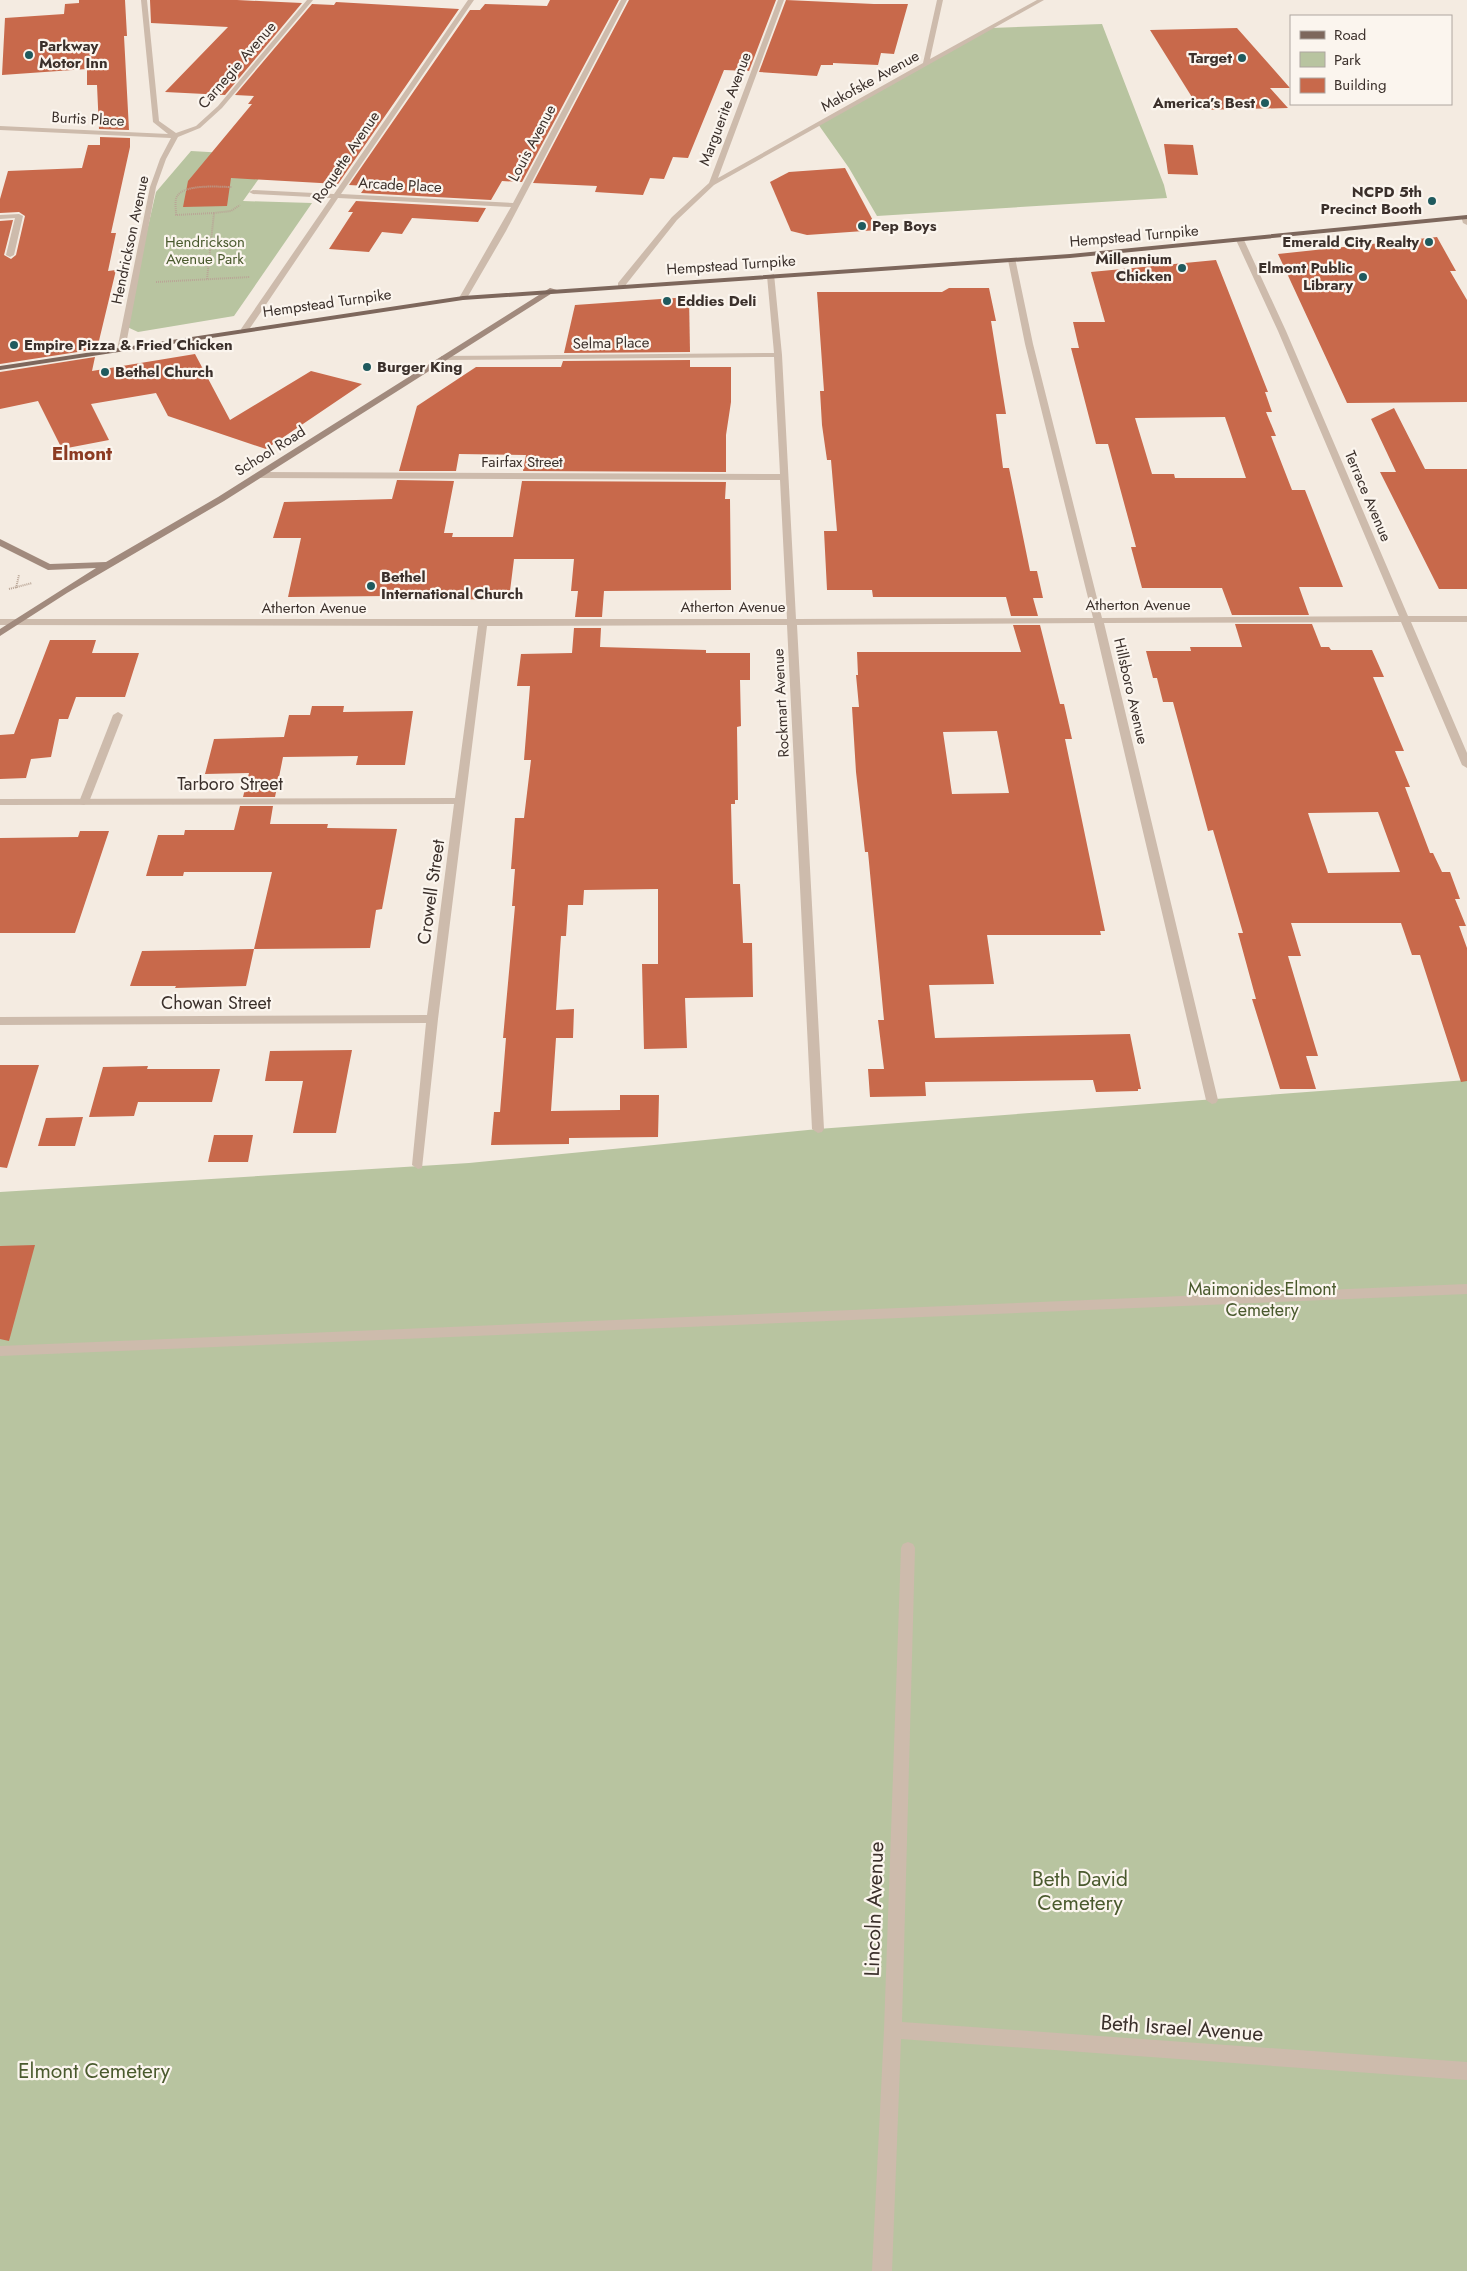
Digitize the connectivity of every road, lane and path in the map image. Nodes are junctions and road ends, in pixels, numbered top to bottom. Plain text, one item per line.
1 (151, 0) edge
2 (310, 0) edge
3 (470, 0) edge
4 (624, 0) edge
5 (781, 0) edge
6 (940, 0) edge
7 (1041, 0) edge
8 (144, 3) edge
9 (926, 64) junction
10 (0, 128) edge
11 (175, 136) junction
12 (712, 184) junction
13 (234, 187) dead end
14 (253, 192) dead end
15 (337, 196) junction
16 (241, 203) dead end
17 (515, 205) junction
18 (214, 213) junction
19 (0, 217) edge
20 (1466, 219) edge
21 (1240, 240) junction
22 (10, 255) dead end
23 (1012, 260) junction
24 (771, 276) junction
25 (250, 277) dead end
26 (207, 279) junction
27 (135, 283) junction
28 (621, 286) junction
29 (553, 290) junction
30 (463, 298) junction
31 (245, 329) junction
32 (121, 350) junction
33 (778, 355) junction
34 (444, 358) junction
35 (0, 368) edge
36 (260, 475) junction
37 (783, 477) junction
38 (0, 542) edge
39 (111, 565) junction
40 (16, 588) dead end
41 (9, 589) dead end
42 (1404, 619) junction
43 (1467, 619) edge
44 (1098, 620) junction
45 (0, 622) edge
46 (17, 622) junction
47 (792, 622) junction
48 (483, 623) junction
49 (0, 633) edge
50 (118, 715) dead end
51 (1467, 765) edge
52 (461, 801) junction
53 (0, 802) edge
54 (84, 802) junction
55 (432, 1019) junction
56 (0, 1021) edge
57 (1212, 1100) dead end
58 (818, 1129) dead end
59 (418, 1165) dead end
60 (1467, 1289) edge
61 (0, 1351) edge
62 (908, 1548) dead end
63 (893, 2030) junction
64 (1467, 2071) edge
65 (882, 2271) edge

1 - 8 street
2 - 11 street, Carnegie Avenue
3 - 15 street, Roquette Avenue
4 - 17 street, Louis Avenue
5 - 12 street, Marguerite Avenue
6 - 9 street
7 - 9 street, Makofske Avenue
8 - 11 street
9 - 12 street, Makofske Avenue
10 - 11 street, Burtis Place
11 - 27 street, Hendrickson Avenue
12 - 28 street, Marguerite Avenue
13 - 18 path
14 - 15 street, Arcade Place
15 - 17 street, Arcade Place
15 - 31 street, Roquette Avenue
16 - 18 path
17 - 30 street, Louis Avenue
18 - 26 path
19 - 22 street
20 - 21 main road, Hempstead Turnpike
21 - 23 main road, Hempstead Turnpike
21 - 42 street, Terrace Avenue
23 - 24 main road, Hempstead Turnpike
23 - 44 street, Hillsboro Avenue
24 - 28 main road, Hempstead Turnpike
24 - 33 street, Rockmart Avenue
25 - 26 path
26 - 27 path
27 - 32 street, Hendrickson Avenue
28 - 29 main road, Hempstead Turnpike
29 - 30 main road, Hempstead Turnpike
29 - 34 main road, School Road
30 - 31 main road, Hempstead Turnpike
31 - 32 main road, Hempstead Turnpike
32 - 35 main road, Hempstead Turnpike
33 - 34 street, Selma Place
33 - 37 street, Rockmart Avenue
34 - 36 main road, School Road
36 - 37 street, Fairfax Street
36 - 39 main road, School Road
37 - 47 street, Rockmart Avenue
38 - 39 main road
39 - 46 main road, School Road
40 - 41 path
42 - 43 street, Atherton Avenue
42 - 44 street, Atherton Avenue
42 - 51 street, Terrace Avenue
44 - 47 street, Atherton Avenue
44 - 57 street, Hillsboro Avenue
45 - 46 street, Atherton Avenue
46 - 48 street, Atherton Avenue
46 - 49 main road, School Road
47 - 48 street, Atherton Avenue
47 - 58 street, Rockmart Avenue
48 - 52 street, Crowell Street
50 - 54 street
52 - 54 street, Tarboro Street
52 - 55 street, Crowell Street
53 - 54 street, Tarboro Street
55 - 56 street, Chowan Street
55 - 59 street, Crowell Street
60 - 61 street
62 - 63 street, Lincoln Avenue
63 - 64 street, Beth Israel Avenue
63 - 65 street, Lincoln Avenue

